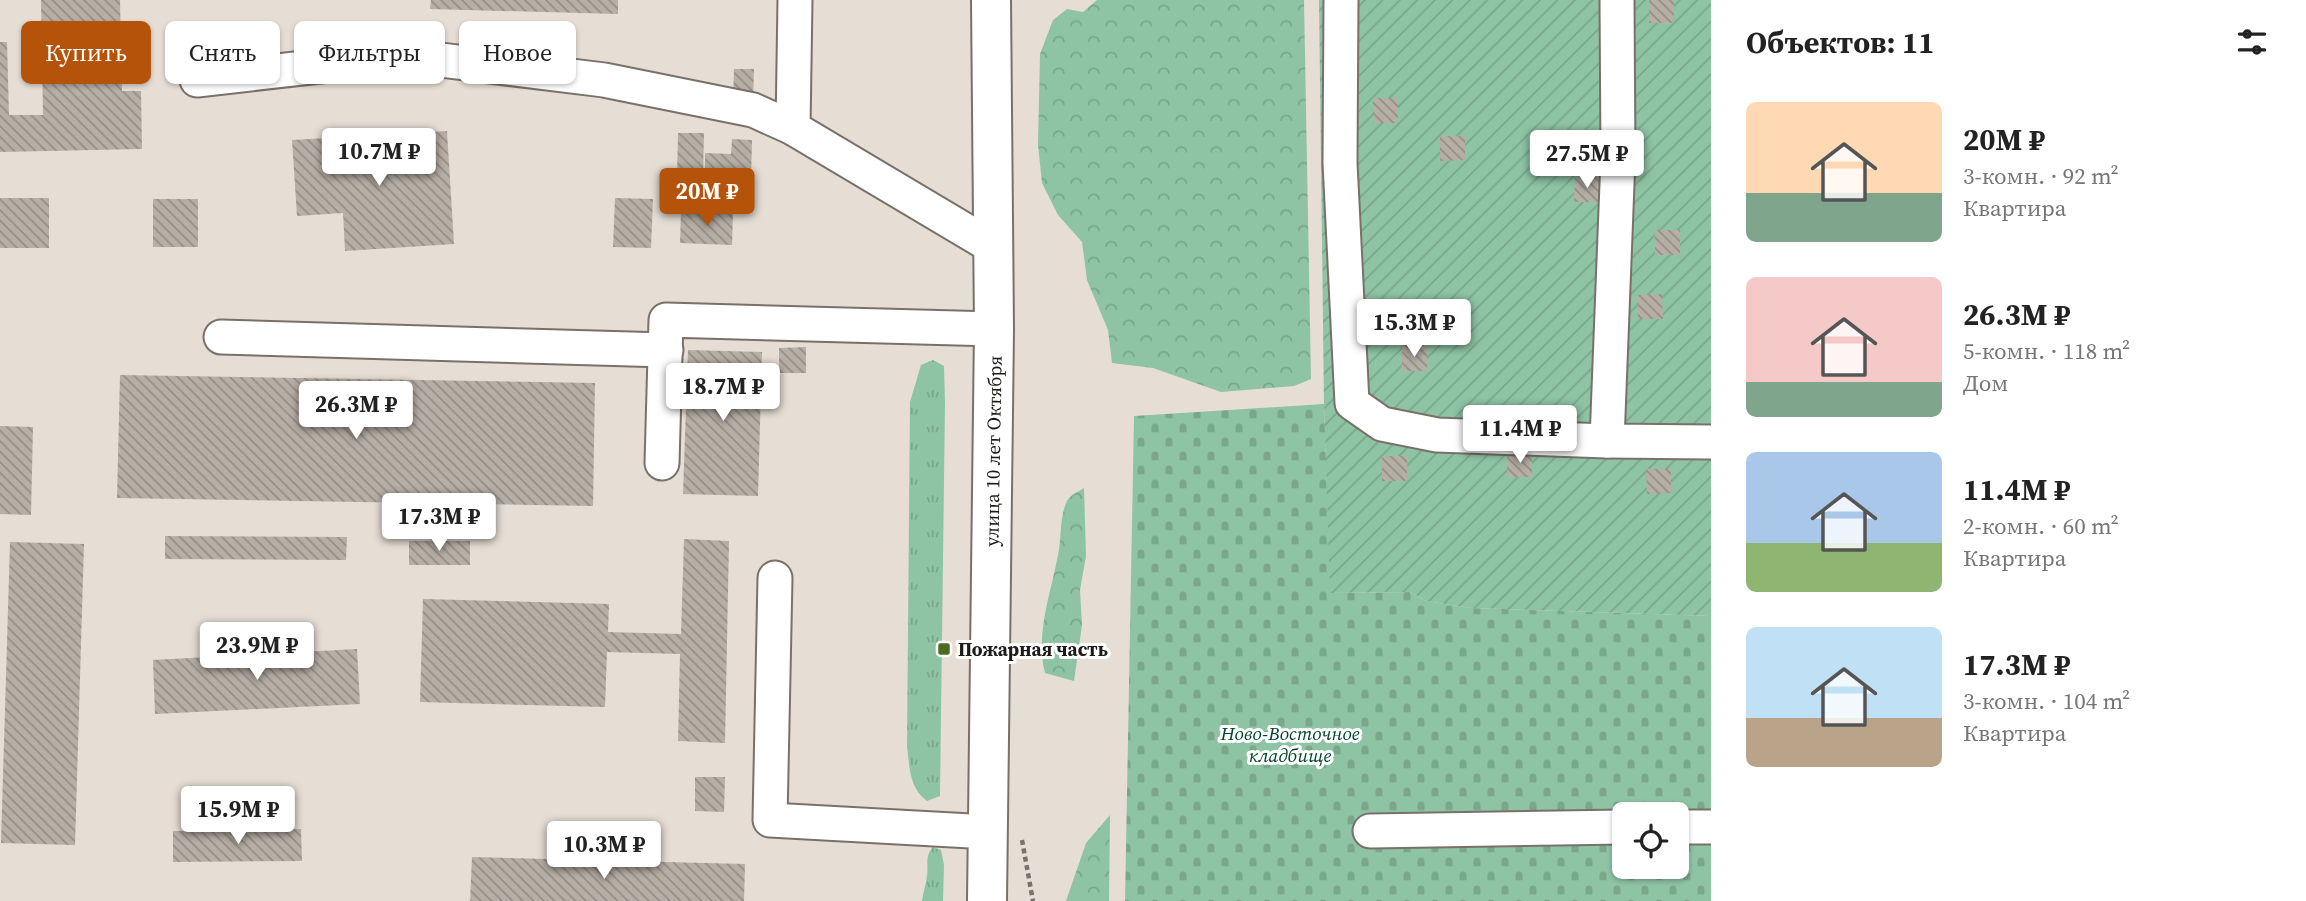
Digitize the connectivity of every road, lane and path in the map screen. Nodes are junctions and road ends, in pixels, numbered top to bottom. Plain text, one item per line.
1 (795, 0) edge
2 (991, 0) edge
3 (1341, 0) edge
4 (1617, 0) edge
5 (280, 71) edge
6 (793, 128) junction
7 (993, 247) junction
8 (995, 329) junction
9 (222, 337) dead end
10 (666, 350) junction
11 (1607, 441) junction
12 (1711, 442) edge
13 (662, 463) dead end
14 (775, 578) dead end
15 (1612, 827) edge
16 (1689, 827) edge
17 (1711, 827) edge
18 (1370, 831) dead end
19 (989, 832) junction
20 (987, 901) edge

1 - 6 lane
2 - 7 main road, улица 10 лет Октября
3 - 11 lane
4 - 11 lane
5 - 6 lane
6 - 7 lane
7 - 8 main road, улица 10 лет Октября
8 - 10 lane
8 - 19 main road, улица 10 лет Октября
9 - 10 lane
10 - 13 lane
11 - 12 lane
14 - 19 lane
15 - 18 lane
16 - 17 lane
19 - 20 main road, улица 10 лет Октября

